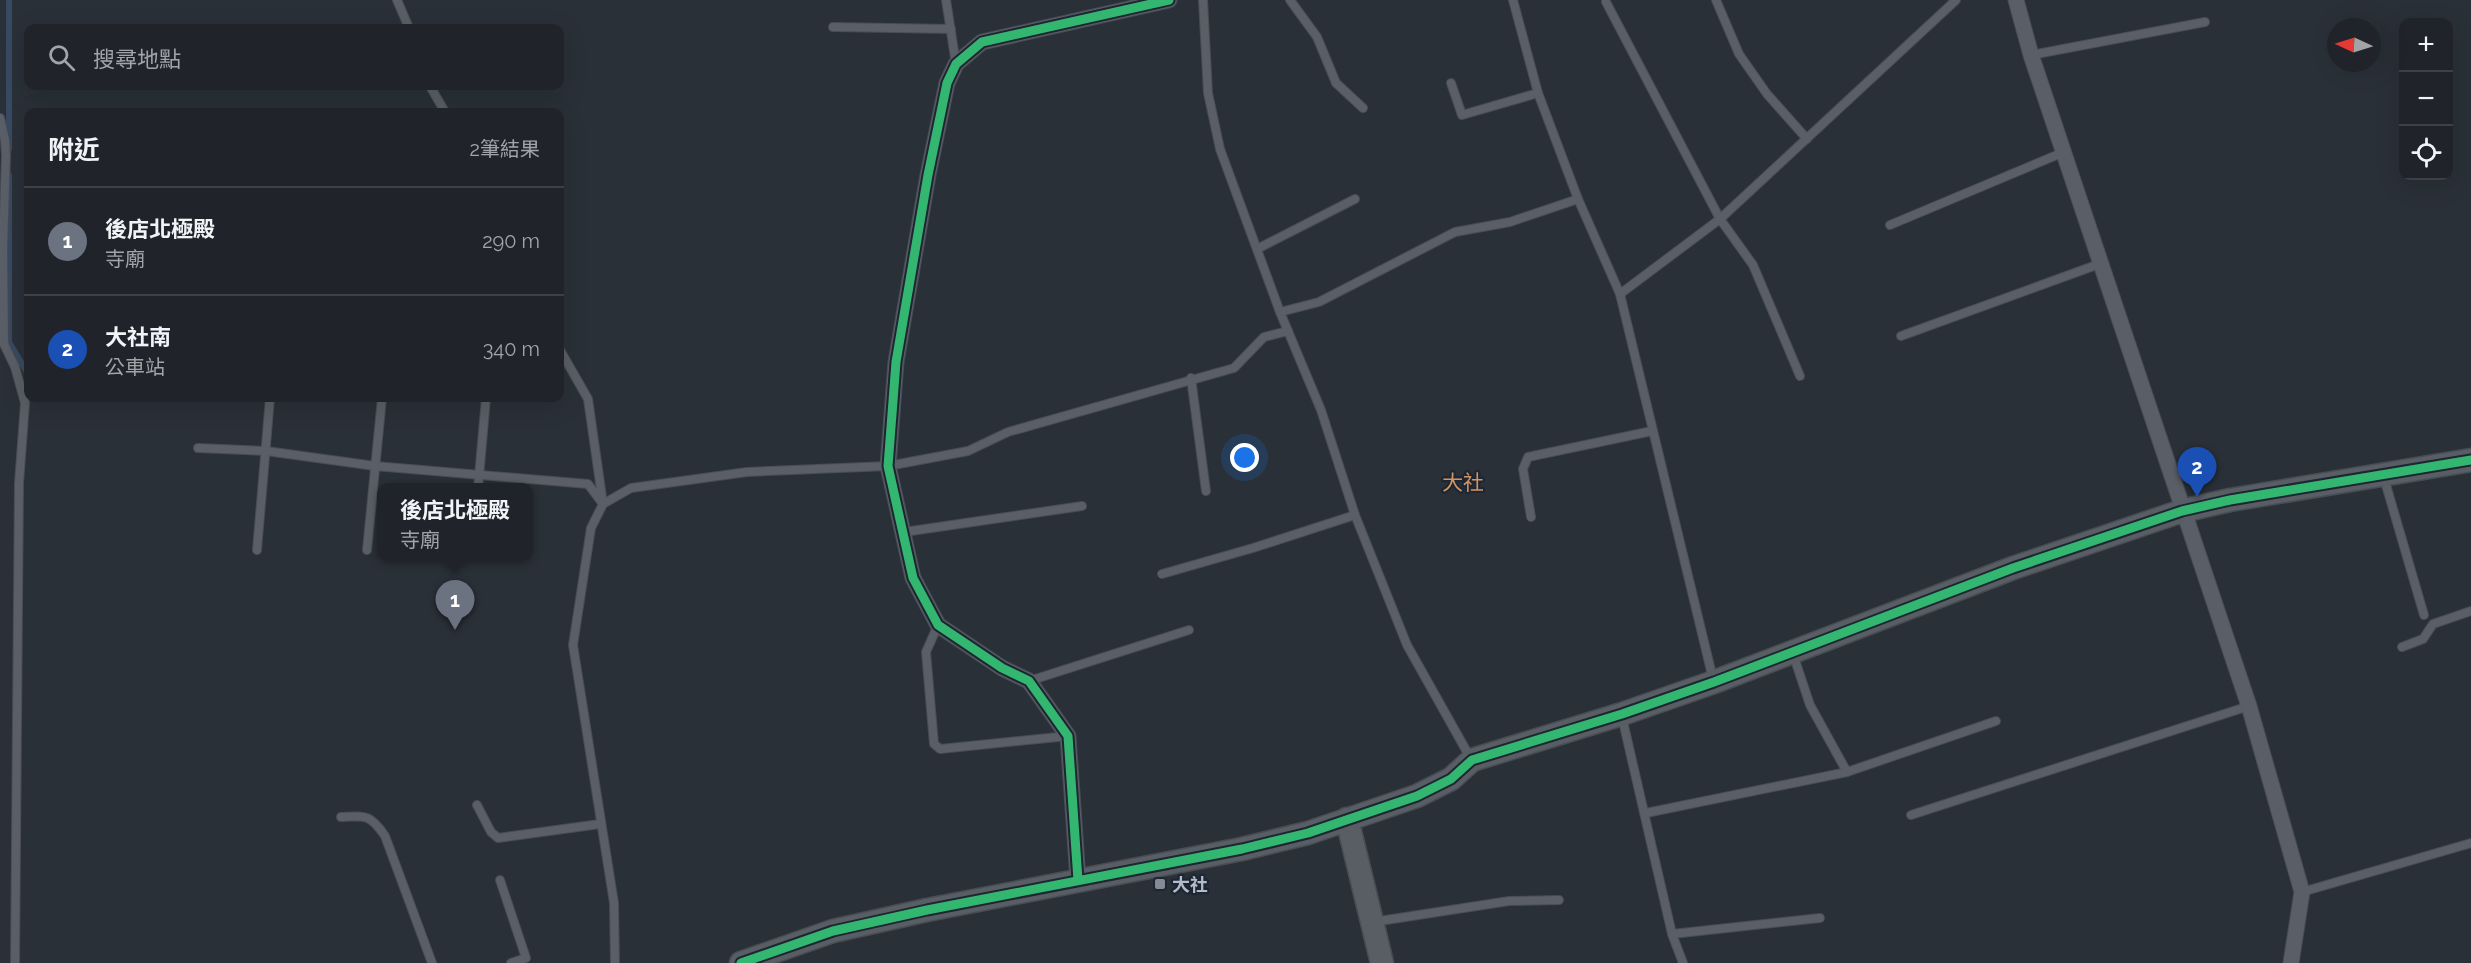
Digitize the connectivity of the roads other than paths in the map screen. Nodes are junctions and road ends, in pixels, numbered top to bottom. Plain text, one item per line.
1 (397, 0) edge
2 (946, 0) edge
3 (1169, 0) edge
4 (1203, 0) edge
5 (1290, 0) edge
6 (1513, 0) edge
7 (1716, 0) edge
8 (1956, 0) edge
9 (2016, 0) edge
10 (1606, 2) dead end
11 (2205, 22) dead end
12 (407, 24) edge
13 (833, 27) dead end
14 (951, 29) junction
15 (2031, 56) junction
16 (956, 64) junction
17 (1451, 82) dead end
18 (432, 90) edge
19 (1538, 93) junction
20 (443, 108) edge
21 (1363, 108) dead end
22 (0, 118) edge
23 (1807, 139) junction
24 (2064, 152) junction
25 (1355, 199) dead end
26 (1578, 199) junction
27 (1720, 219) junction
28 (1890, 225) dead end
29 (1257, 249) junction
30 (2102, 263) junction
31 (1620, 294) junction
32 (1280, 312) junction
33 (1288, 331) junction
34 (1901, 336) dead end
35 (564, 357) edge
36 (1800, 376) dead end
37 (1191, 378) junction
38 (24, 399) edge
39 (25, 402) edge
40 (270, 402) edge
41 (382, 402) edge
42 (486, 402) edge
43 (1652, 431) junction
44 (198, 447) dead end
45 (266, 451) junction
46 (2471, 460) edge
47 (375, 466) junction
48 (888, 466) junction
49 (2382, 474) junction
50 (478, 475) junction
51 (478, 483) edge
52 (1206, 491) dead end
53 (603, 504) junction
54 (1082, 506) dead end
55 (2182, 511) junction
56 (1355, 515) junction
57 (1531, 517) dead end
58 (904, 532) junction
59 (257, 550) dead end
60 (368, 550) dead end
61 (1162, 574) dead end
62 (2471, 611) edge
63 (2424, 615) dead end
64 (938, 625) junction
65 (1189, 630) dead end
66 (2402, 647) dead end
67 (1793, 653) junction
68 (1029, 681) junction
69 (1714, 682) junction
70 (2249, 706) junction
71 (1622, 714) junction
72 (1996, 721) dead end
73 (1068, 736) junction
74 (1472, 760) junction
75 (1847, 772) junction
76 (477, 804) dead end
77 (1646, 813) junction
78 (1911, 814) dead end
79 (341, 817) dead end
80 (1347, 819) junction
81 (600, 824) junction
82 (2471, 843) edge
83 (500, 880) dead end
84 (1078, 880) junction
85 (2302, 892) junction
86 (1559, 900) dead end
87 (1820, 918) dead end
88 (1373, 921) junction
89 (1672, 934) junction
90 (15, 963) edge
91 (432, 963) edge
92 (511, 963) edge
93 (615, 963) edge
94 (741, 963) edge
95 (1382, 963) edge
96 (1683, 963) edge
97 (2291, 963) edge

1 - 12 lane
2 - 14 lane
3 - 16 street
4 - 29 lane
5 - 21 lane
6 - 19 lane
7 - 23 lane
8 - 23 lane
9 - 15 street
10 - 27 lane
11 - 15 lane
13 - 14 lane
14 - 16 lane
15 - 24 street
16 - 48 street
17 - 19 lane
18 - 20 lane
19 - 26 lane
22 - 38 lane
23 - 27 lane
24 - 28 lane
24 - 30 street
25 - 29 lane
26 - 31 lane
26 - 32 lane
27 - 31 lane
27 - 36 lane
29 - 32 lane
30 - 34 lane
30 - 55 street
31 - 43 lane
32 - 33 lane
33 - 37 lane
33 - 56 lane
35 - 53 lane
37 - 48 lane
37 - 52 lane
39 - 90 lane
40 - 45 lane
41 - 47 lane
42 - 50 lane
43 - 57 lane
43 - 69 lane
44 - 45 lane
45 - 47 lane
45 - 59 lane
46 - 49 street
47 - 50 lane
47 - 60 lane
48 - 53 lane
48 - 58 street
49 - 55 street
49 - 63 lane
50 - 51 lane
50 - 53 lane
53 - 81 lane
54 - 58 lane
55 - 67 street
55 - 70 street
56 - 61 lane
56 - 74 lane
58 - 64 street
62 - 66 lane
64 - 68 street
64 - 73 lane
65 - 68 lane
67 - 69 street
67 - 75 lane
68 - 73 street
69 - 71 street
70 - 78 lane
70 - 85 street
71 - 74 street
71 - 77 lane
72 - 75 lane
73 - 84 street
74 - 80 street
75 - 77 lane
76 - 81 lane
77 - 89 lane
79 - 91 lane
80 - 84 street
80 - 88 street
81 - 93 lane
82 - 85 lane
83 - 92 lane
84 - 94 street
85 - 97 street
86 - 88 lane
87 - 89 lane
88 - 95 street
89 - 96 lane

